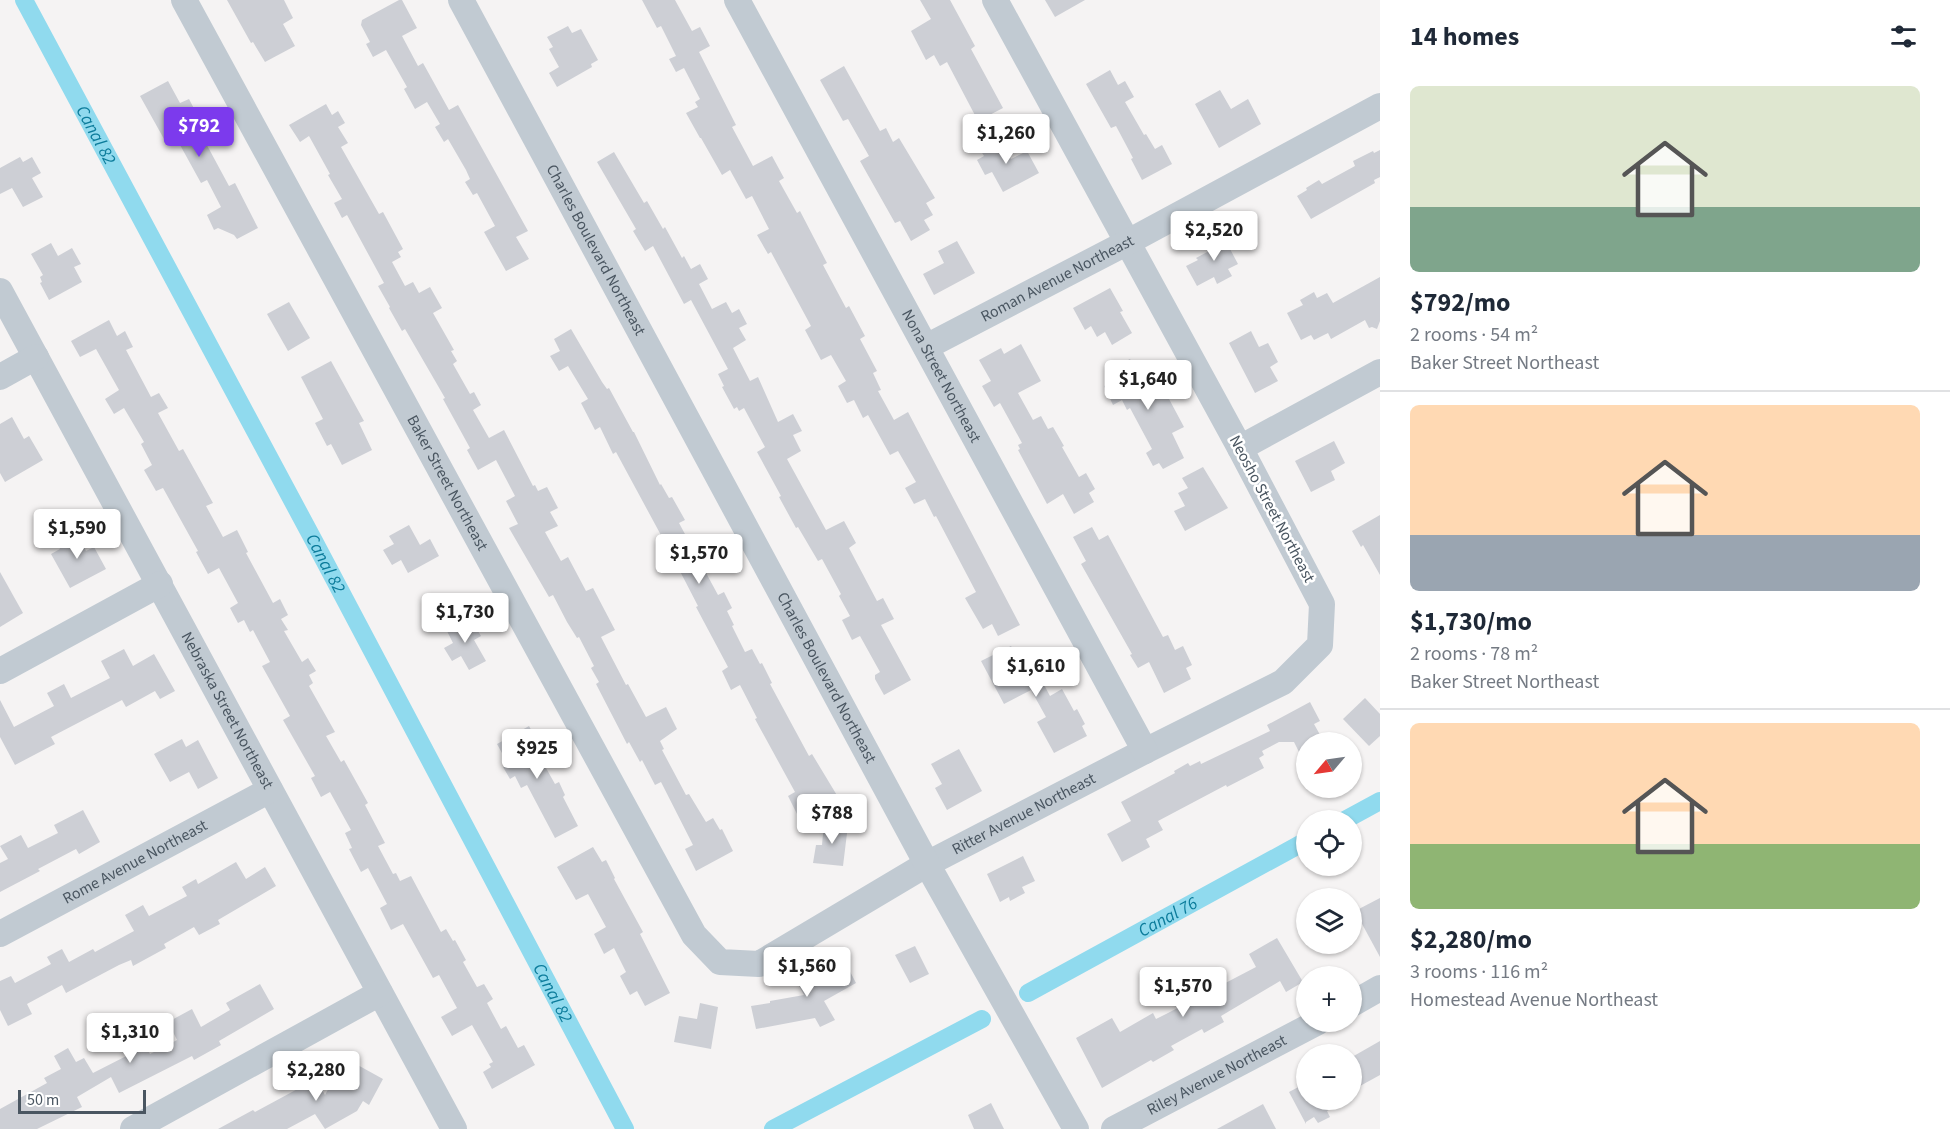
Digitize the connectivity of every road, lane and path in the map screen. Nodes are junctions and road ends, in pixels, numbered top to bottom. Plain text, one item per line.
1 (184, 0) edge
2 (461, 0) edge
3 (736, 0) edge
4 (995, 0) edge
5 (1380, 106) edge
6 (1128, 242) junction
7 (0, 291) edge
8 (926, 347) junction
9 (36, 357) junction
10 (1380, 372) edge
11 (0, 377) edge
12 (1240, 448) junction
13 (160, 585) junction
14 (1320, 645) joint
15 (0, 671) edge
16 (1145, 751) junction
17 (270, 790) junction
18 (927, 864) junction
19 (0, 934) edge
20 (720, 962) joint
21 (1380, 988) edge
22 (380, 993) junction
23 (1362, 998) edge
24 (1298, 1032) edge
25 (133, 1129) edge
26 (454, 1129) edge
27 (1076, 1129) edge
28 (1114, 1129) edge

1 - 20 street, Baker Street Northeast
2 - 18 street, Charles Boulevard Northeast
3 - 8 street, Nona Street Northeast
4 - 6 street, Neosho Street Northeast
5 - 6 street, Roman Avenue Northeast
6 - 8 street, Roman Avenue Northeast
6 - 12 street, Neosho Street Northeast
7 - 9 street, Nebraska Street Northeast
8 - 16 street, Nona Street Northeast
9 - 11 street
9 - 13 street, Nebraska Street Northeast
10 - 12 street
12 - 14 street, Neosho Street Northeast
13 - 15 street
13 - 17 street, Nebraska Street Northeast
14 - 16 street, Ritter Avenue Northeast
16 - 18 street, Ritter Avenue Northeast
17 - 19 street, Rome Avenue Northeast
17 - 22 street, Nebraska Street Northeast
18 - 20 street, Ritter Avenue Northeast
18 - 27 street, Charles Boulevard Northeast
21 - 23 street
22 - 25 street
22 - 26 street, Nebraska Street Northeast
24 - 28 street, Riley Avenue Northeast

